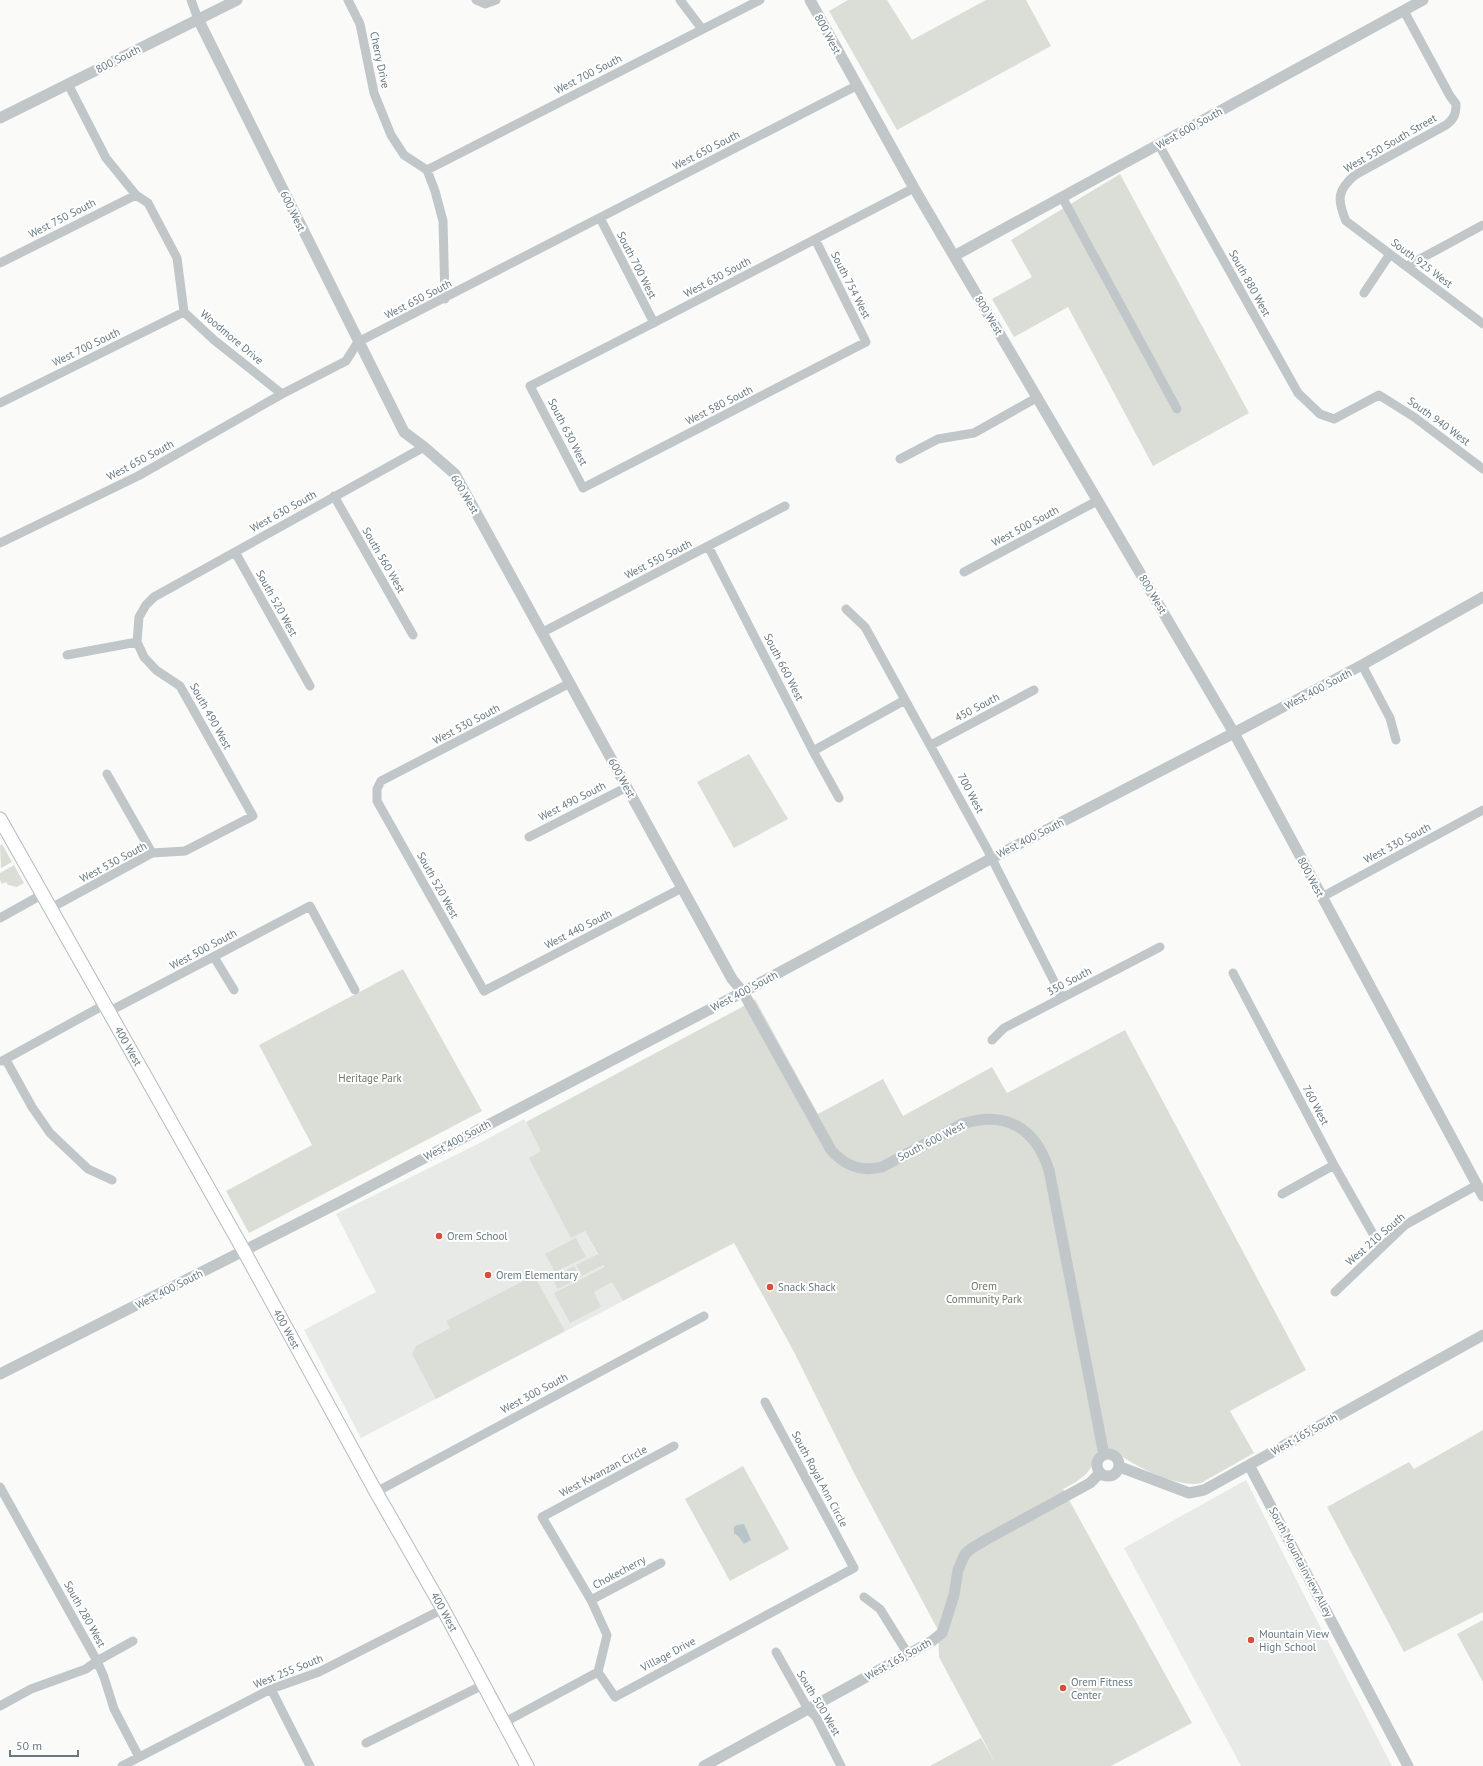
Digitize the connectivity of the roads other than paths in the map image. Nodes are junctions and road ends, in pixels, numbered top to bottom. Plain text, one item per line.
1 (191, 0) edge
2 (237, 0) edge
3 (348, 0) edge
4 (476, 0) edge
5 (496, 0) edge
6 (680, 0) edge
7 (760, 0) edge
8 (810, 0) edge
9 (1423, 0) edge
10 (1404, 10) junction
11 (198, 19) junction
12 (702, 29) junction
13 (68, 84) junction
14 (856, 86) junction
15 (0, 118) edge
16 (1159, 145) junction
17 (427, 170) junction
18 (914, 188) junction
19 (136, 195) junction
20 (1062, 197) junction
21 (600, 218) junction
22 (1346, 221) joint
23 (1483, 225) edge
24 (815, 239) junction
25 (1390, 254) junction
26 (954, 256) junction
27 (0, 262) edge
28 (1407, 266) junction
29 (1364, 293) dead end
30 (445, 299) junction
31 (184, 312) junction
32 (654, 323) junction
33 (1483, 324) edge
34 (358, 342) junction
35 (866, 342) joint
36 (530, 386) joint
37 (282, 394) junction
38 (1379, 395) joint
39 (1038, 397) junction
40 (0, 403) edge
41 (1177, 409) dead end
42 (424, 447) junction
43 (900, 459) dead end
44 (1483, 469) edge
45 (583, 488) joint
46 (334, 496) junction
47 (1097, 501) junction
48 (785, 506) dead end
49 (0, 543) edge
50 (708, 546) junction
51 (235, 552) junction
52 (964, 572) dead end
53 (1483, 596) edge
54 (846, 609) dead end
55 (542, 632) junction
56 (413, 635) dead end
57 (137, 642) junction
58 (67, 656) dead end
59 (1362, 665) junction
60 (570, 683) junction
61 (310, 686) dead end
62 (1034, 690) dead end
63 (905, 700) junction
64 (1234, 734) junction
65 (1396, 740) dead end
66 (931, 745) junction
67 (813, 751) junction
68 (107, 774) dead end
69 (627, 787) junction
70 (377, 789) joint
71 (839, 798) dead end
72 (1483, 810) edge
73 (253, 816) joint
74 (0, 819) edge
75 (529, 837) dead end
76 (152, 853) junction
77 (992, 858) junction
78 (682, 888) junction
79 (43, 894) junction
80 (1322, 897) junction
81 (51, 908) junction
82 (0, 918) edge
83 (1160, 947) dead end
84 (214, 957) junction
85 (1233, 973) dead end
86 (234, 990) dead end
87 (355, 990) dead end
88 (484, 991) joint
89 (743, 992) junction
90 (1062, 997) junction
91 (106, 1008) junction
92 (992, 1040) dead end
93 (3, 1061) edge
94 (1334, 1165) junction
95 (112, 1180) dead end
96 (1477, 1185) junction
97 (1282, 1194) dead end
98 (1483, 1196) edge
99 (1381, 1248) junction
100 (244, 1251) junction
101 (1335, 1292) dead end
102 (704, 1316) dead end
103 (1483, 1335) edge
104 (0, 1374) edge
105 (765, 1402) dead end
106 (674, 1446) dead end
107 (1104, 1455) junction
108 (1249, 1464) junction
109 (1120, 1467) junction
110 (1100, 1473) junction
111 (0, 1487) edge
112 (376, 1492) junction
113 (661, 1563) dead end
114 (854, 1568) joint
115 (864, 1597) dead end
116 (591, 1600) junction
117 (443, 1610) junction
118 (133, 1641) dead end
119 (776, 1652) dead end
120 (908, 1654) junction
121 (97, 1661) junction
122 (598, 1672) junction
123 (483, 1685) junction
124 (271, 1689) junction
125 (0, 1706) edge
126 (808, 1709) junction
127 (504, 1723) junction
128 (366, 1743) dead end
129 (139, 1757) junction
130 (122, 1766) edge
131 (310, 1766) edge
132 (527, 1766) edge
133 (704, 1766) edge
134 (841, 1766) edge
135 (1408, 1766) edge

1 - 11 street, 600 West
2 - 11 street, 800 South
3 - 17 street, Cherry Drive
4 - 5 street
6 - 12 street
7 - 12 street, West 700 South
8 - 14 street, 800 West
9 - 10 street, West 600 South
10 - 16 street, West 600 South
10 - 22 street, West 550 South Street
11 - 13 street, 800 South
11 - 34 street, 600 West
12 - 17 street, West 700 South
13 - 15 street, 800 South
13 - 19 street, Woodmore Drive
14 - 18 street, 800 West
14 - 21 street, West 650 South
16 - 20 street, West 600 South
16 - 38 street, South 880 West
17 - 30 street
18 - 24 street, West 630 South
18 - 26 street, 800 West
19 - 27 street, West 750 South
19 - 31 street, Woodmore Drive
20 - 26 street, West 600 South
20 - 41 street
21 - 30 street, West 650 South
21 - 32 street, South 700 West
22 - 25 street, South 925 West
23 - 28 street
24 - 32 street, West 630 South
24 - 35 street, South 754 West
25 - 28 street, South 925 West
25 - 29 street
26 - 39 street, 800 West
28 - 33 street, South 925 West
30 - 34 street, West 650 South
31 - 37 street, Woodmore Drive
31 - 40 street, West 700 South
32 - 36 street, West 630 South
34 - 37 street, West 650 South
34 - 42 street, 600 West
35 - 45 street, West 580 South
36 - 45 street, South 630 West
37 - 49 street, West 650 South
38 - 44 street, South 940 West
39 - 43 street
39 - 47 street, 800 West
42 - 46 street, West 630 South
42 - 55 street, 600 West
46 - 51 street, West 630 South
46 - 56 street, South 560 West
47 - 52 street, West 500 South
47 - 64 street, 800 West
48 - 50 street, West 550 South
50 - 55 street, West 550 South
50 - 67 street, South 660 West
51 - 57 street, West 630 South
51 - 61 street, South 520 West
53 - 59 street, West 400 South
54 - 63 street, 700 West
55 - 60 street, 600 West
57 - 58 street
57 - 73 street, South 490 West
59 - 64 street, West 400 South
59 - 65 street
60 - 69 street, 600 West
60 - 70 street, West 530 South
62 - 66 street, 450 South
63 - 66 street, 700 West
63 - 67 street
64 - 77 street, West 400 South
64 - 80 street, 800 West
66 - 77 street, 700 West
67 - 71 street, South 660 West
68 - 76 street
69 - 75 street, West 490 South
69 - 78 street, 600 West
70 - 88 street, South 520 West
72 - 80 street, West 330 South
73 - 76 street, West 530 South
74 - 79 main road, 400 West
76 - 81 street, West 530 South
77 - 89 street, West 400 South
77 - 90 street, 700 West
78 - 88 street, West 440 South
78 - 89 street, 600 West
79 - 81 main road, 400 West
79 - 82 street
80 - 96 street, 800 West
81 - 91 main road, 400 West
83 - 90 street, 350 South
84 - 86 street
84 - 87 street, West 500 South
84 - 91 street, West 500 South
85 - 94 street, 760 West
89 - 100 street, West 400 South
89 - 107 street, South 600 West
90 - 92 street, 350 South
91 - 93 street, West 500 South
91 - 100 main road, 400 West
93 - 95 street
94 - 97 street
94 - 99 street, 760 West
96 - 98 street, 800 West
96 - 99 street, West 210 South
99 - 101 street, West 210 South
100 - 104 street, West 400 South
100 - 112 main road, 400 West
102 - 112 street, West 300 South
103 - 108 street, West 165 South
105 - 114 street, South Royal Ann Circle
106 - 116 street, West Kwanzan Circle
107 - 109 street, West 165 South
107 - 110 street
108 - 109 street, West 165 South
108 - 135 street, South Mountainview Alley
109 - 110 street
110 - 120 street, West 165 South
111 - 121 street, South 280 West
112 - 117 main road, 400 West
113 - 116 street, Chokecherry
114 - 122 street, Village Drive
115 - 120 street
116 - 122 street, Chokecherry
117 - 123 main road, 400 West
117 - 124 street, West 255 South
118 - 121 street
119 - 126 street, South 500 West
120 - 126 street, West 165 South
121 - 125 street
121 - 129 street, South 280 West
122 - 127 street
123 - 127 main road, 400 West
123 - 128 street
124 - 129 street, West 255 South
124 - 131 street
126 - 133 street, West 165 South
126 - 134 street, South 500 West
127 - 132 main road, 400 West
129 - 130 street, West 255 South

